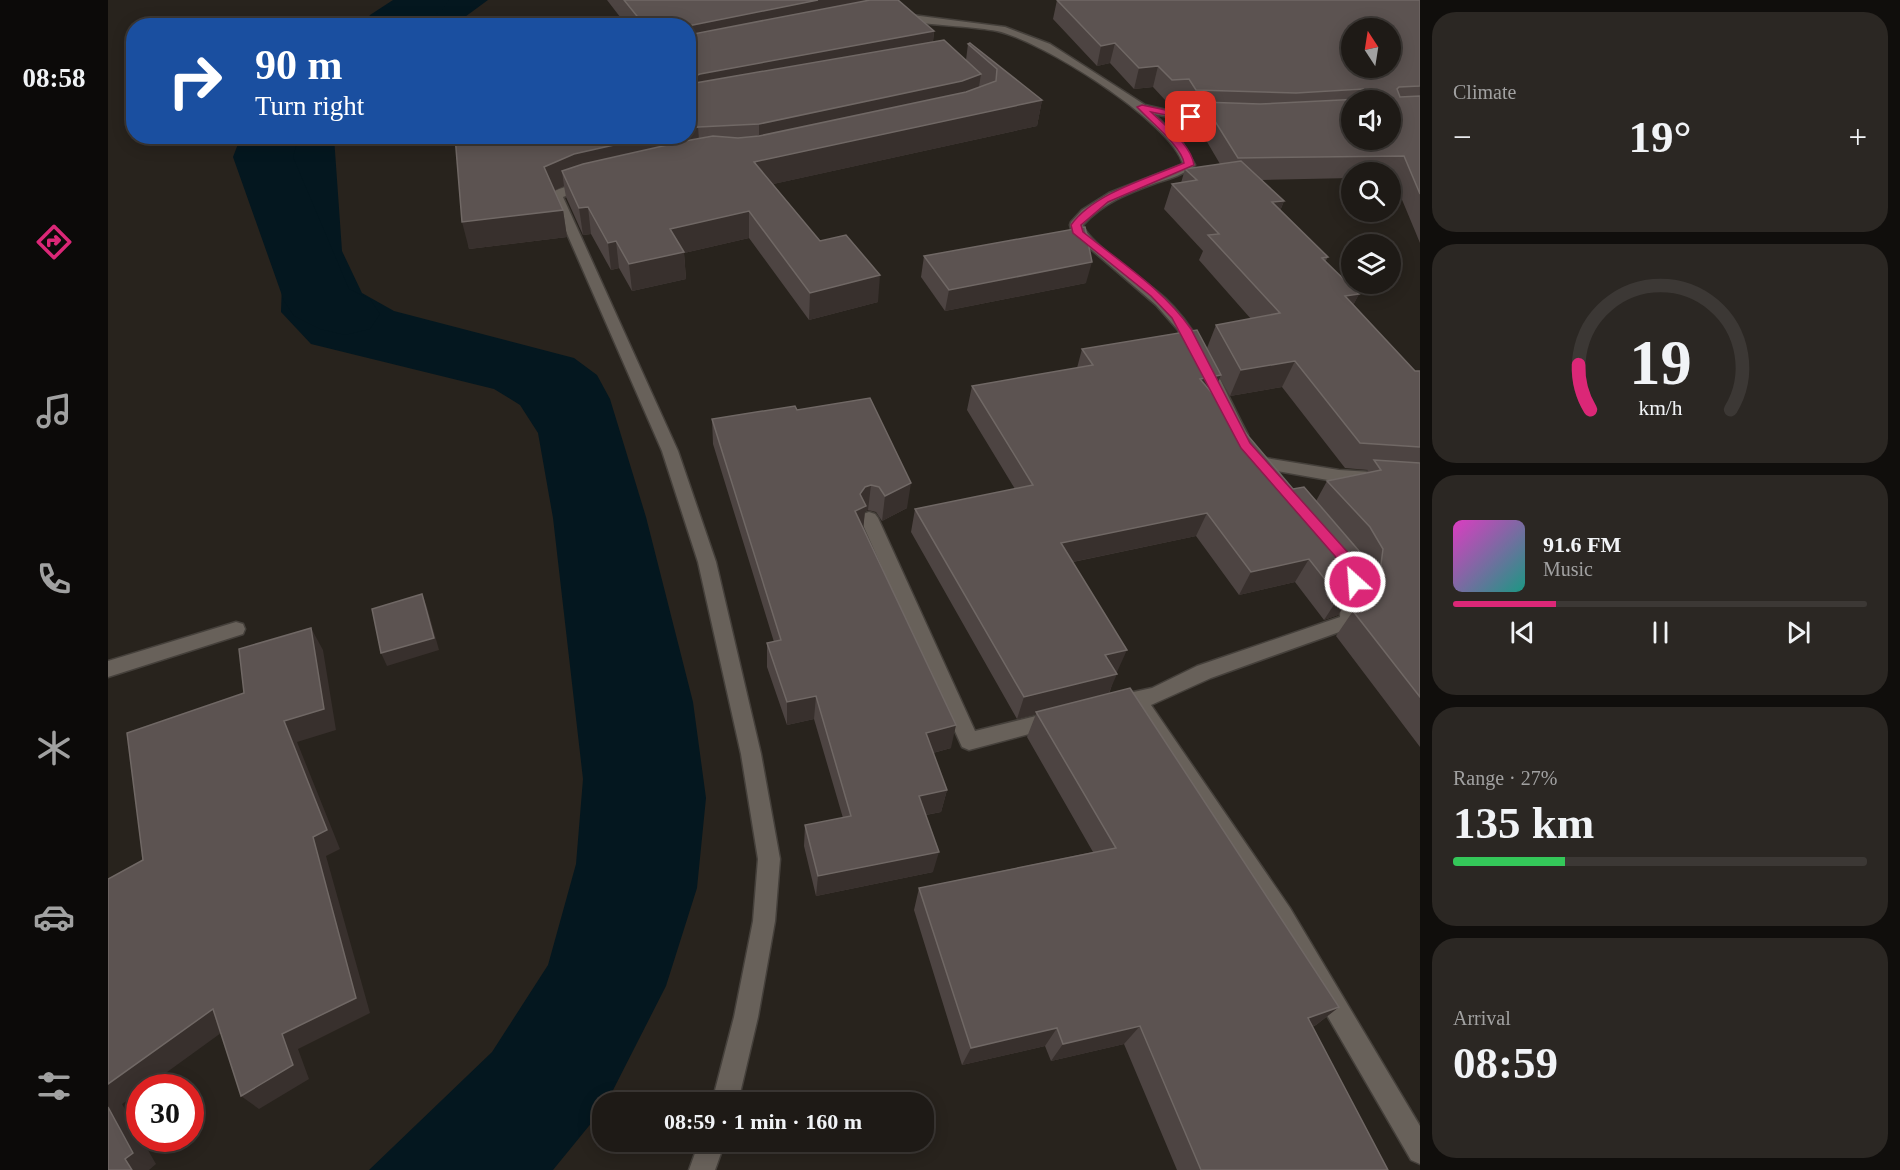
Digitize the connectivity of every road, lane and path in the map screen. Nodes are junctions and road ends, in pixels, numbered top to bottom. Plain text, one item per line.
1 (852, 0) edge
2 (892, 16) junction
3 (864, 20) edge
4 (912, 30) edge
5 (1142, 107) junction
6 (1235, 118) edge
7 (605, 179) edge
8 (1260, 463) junction
9 (1275, 481) edge
10 (1420, 481) edge
11 (869, 518) dead end
12 (1330, 542) edge
13 (236, 629) dead end
14 (108, 669) edge
15 (1136, 699) junction
16 (1114, 705) edge
17 (1069, 716) edge
18 (727, 1092) edge
19 (1420, 1151) edge
20 (708, 1152) edge
21 (702, 1170) edge

1 - 2 street
2 - 3 street
2 - 4 street
2 - 5 street
5 - 6 street
5 - 8 street
7 - 18 street
8 - 9 street
8 - 10 street
11 - 17 street
12 - 15 street
13 - 14 street
15 - 16 street
15 - 19 street
20 - 21 street

